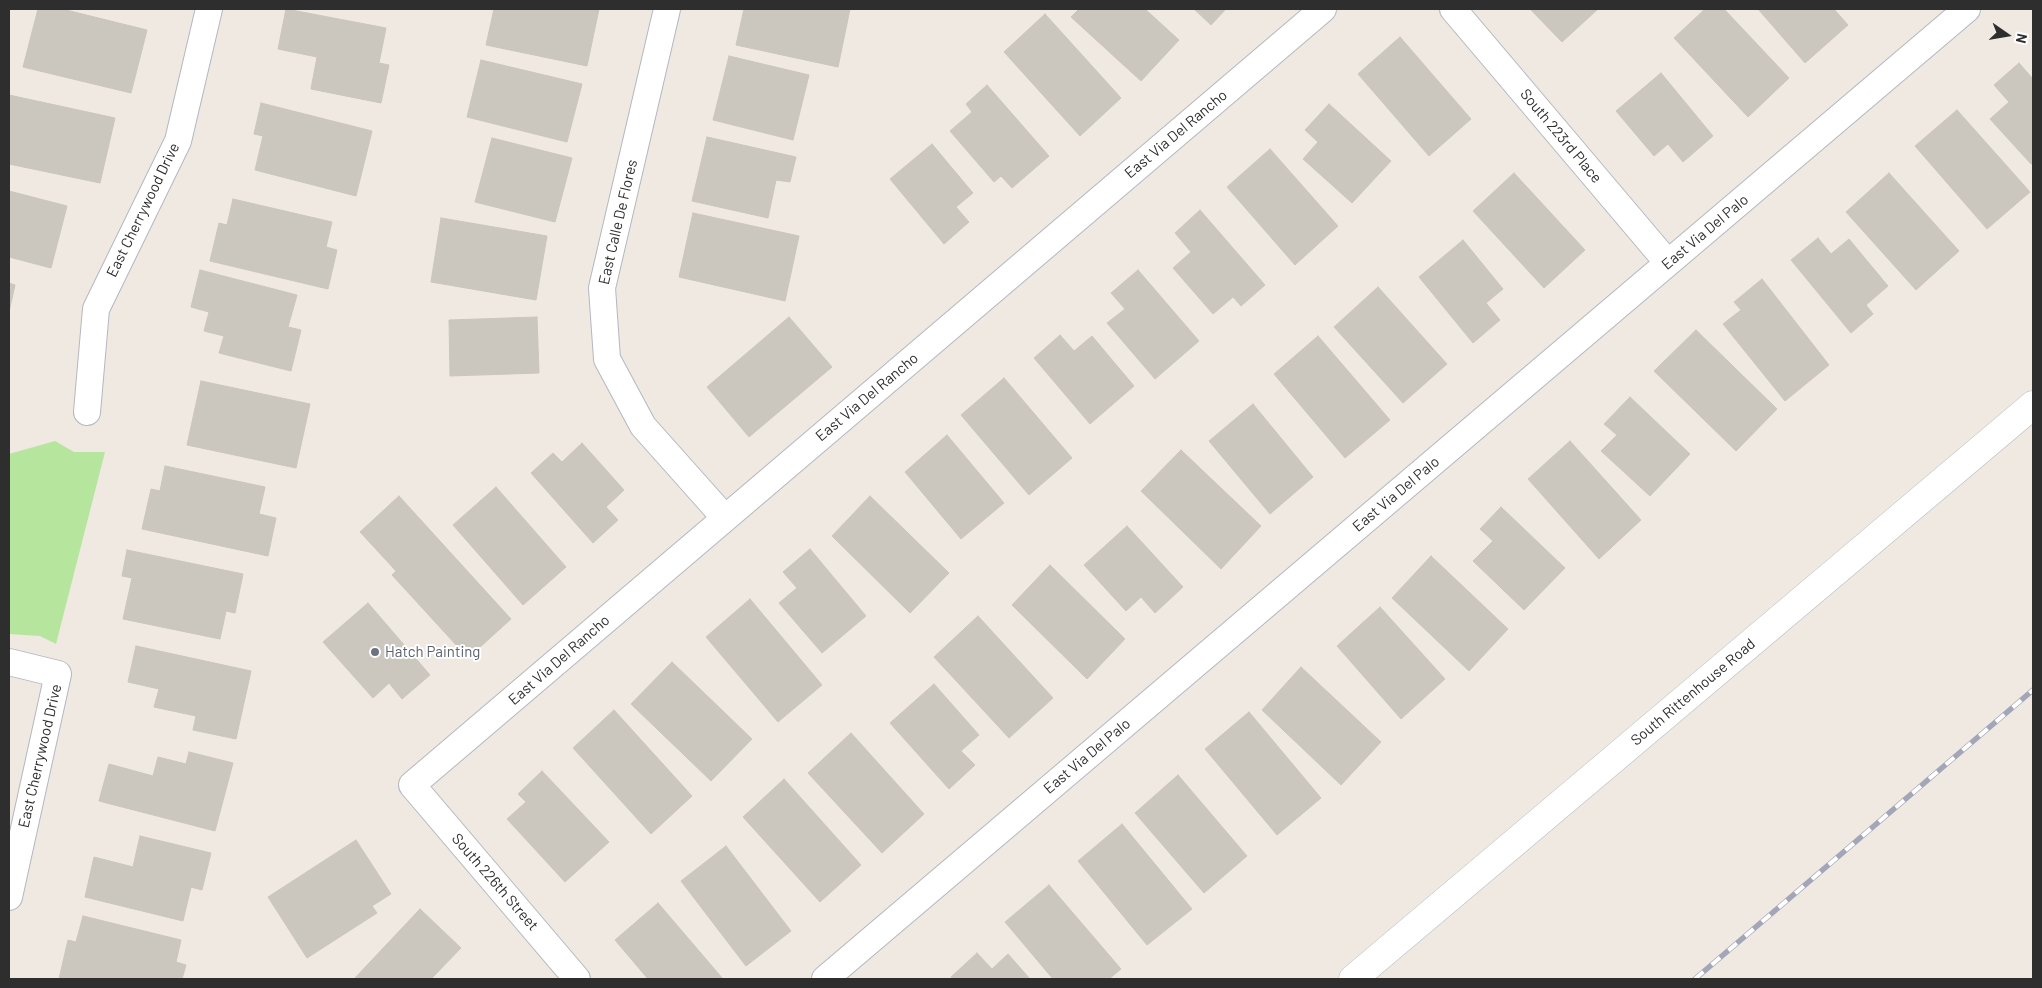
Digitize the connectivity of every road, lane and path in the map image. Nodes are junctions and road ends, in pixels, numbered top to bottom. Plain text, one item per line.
1 (209, 9) edge
2 (667, 9) edge
3 (1323, 9) edge
4 (1453, 9) edge
5 (1967, 9) edge
6 (1668, 263) junction
7 (2033, 405) edge
8 (87, 412) dead end
9 (725, 518) junction
10 (9, 662) edge
11 (412, 786) joint
12 (9, 897) edge
13 (577, 979) edge
14 (824, 979) edge
15 (1353, 979) edge

1 - 8 street, East Cherrywood Drive
2 - 9 street, East Calle De Flores
3 - 9 street, East Via Del Rancho
4 - 6 street, South 223rd Place
5 - 6 street, East Via Del Palo
6 - 14 street, East Via Del Palo
7 - 15 main road, South Rittenhouse Road
9 - 11 street, East Via Del Rancho
10 - 12 street, East Cherrywood Drive
11 - 13 street, South 226th Street

